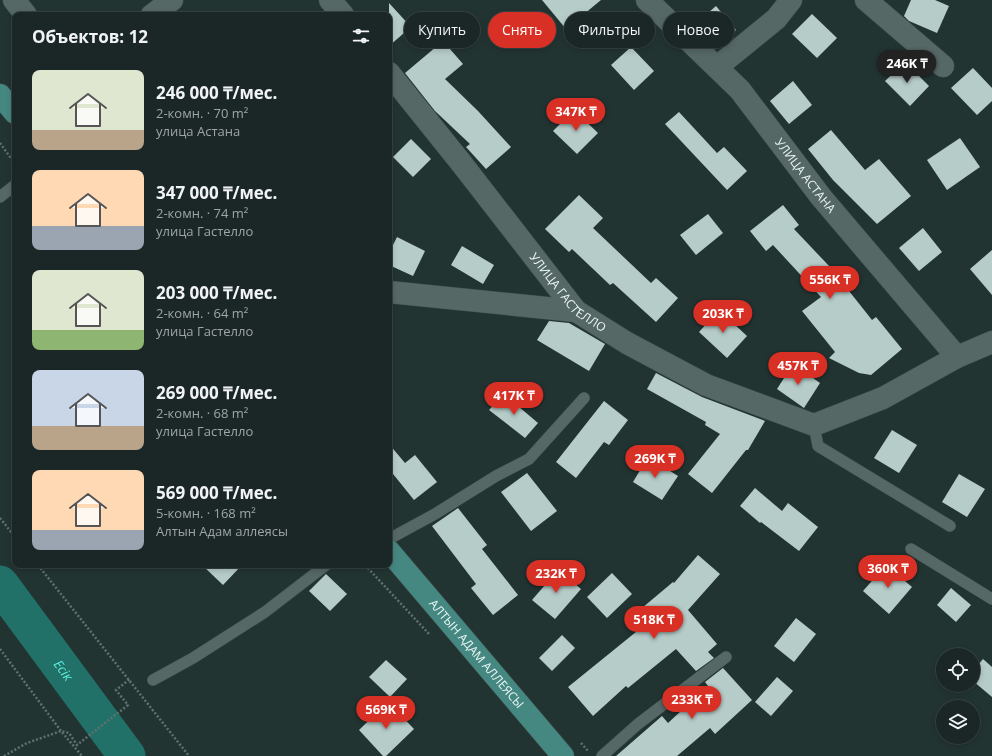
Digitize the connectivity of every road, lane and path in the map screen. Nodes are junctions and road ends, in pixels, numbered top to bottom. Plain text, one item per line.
1 (14, 0) edge
2 (172, 0) edge
3 (330, 0) edge
4 (648, 0) edge
5 (866, 0) edge
6 (782, 4) edge
7 (24, 12) edge
8 (156, 12) edge
9 (340, 12) edge
10 (943, 66) dead end
11 (717, 67) junction
12 (392, 77) edge
13 (0, 95) edge
14 (12, 109) edge
15 (0, 143) edge
16 (12, 160) edge
17 (12, 187) edge
18 (0, 197) edge
19 (392, 292) edge
20 (576, 311) junction
21 (992, 342) edge
22 (958, 357) junction
23 (584, 398) dead end
24 (814, 425) junction
25 (0, 518) edge
26 (950, 526) dead end
27 (12, 532) edge
28 (392, 537) edge
29 (911, 549) dead end
30 (392, 555) edge
31 (40, 568) edge
32 (322, 568) edge
33 (992, 599) edge
34 (0, 649) edge
35 (726, 657) dead end
36 (130, 679) junction
37 (153, 680) dead end
38 (61, 730) junction
39 (4, 756) edge
40 (82, 756) edge
41 (189, 756) edge
42 (563, 756) edge
43 (602, 756) edge

1 - 7 street
2 - 8 street
3 - 9 street
4 - 11 street, УЛИЦА АСТАНА
5 - 10 street
6 - 11 street
11 - 22 street, УЛИЦА АСТАНА
12 - 20 street, УЛИЦА ГАСТЕЛЛО
13 - 14 main road
15 - 16 path
17 - 18 lane
19 - 20 street
20 - 24 street, УЛИЦА ГАСТЕЛЛО
21 - 22 street
22 - 24 street
23 - 28 lane
24 - 26 lane
25 - 27 path
29 - 33 lane
30 - 42 main road, АЛТЫН АДАМ АЛЛЕЯСЫ
31 - 36 path
32 - 37 lane
34 - 38 path
35 - 43 lane
36 - 38 path
36 - 41 path
38 - 39 path
38 - 40 path

